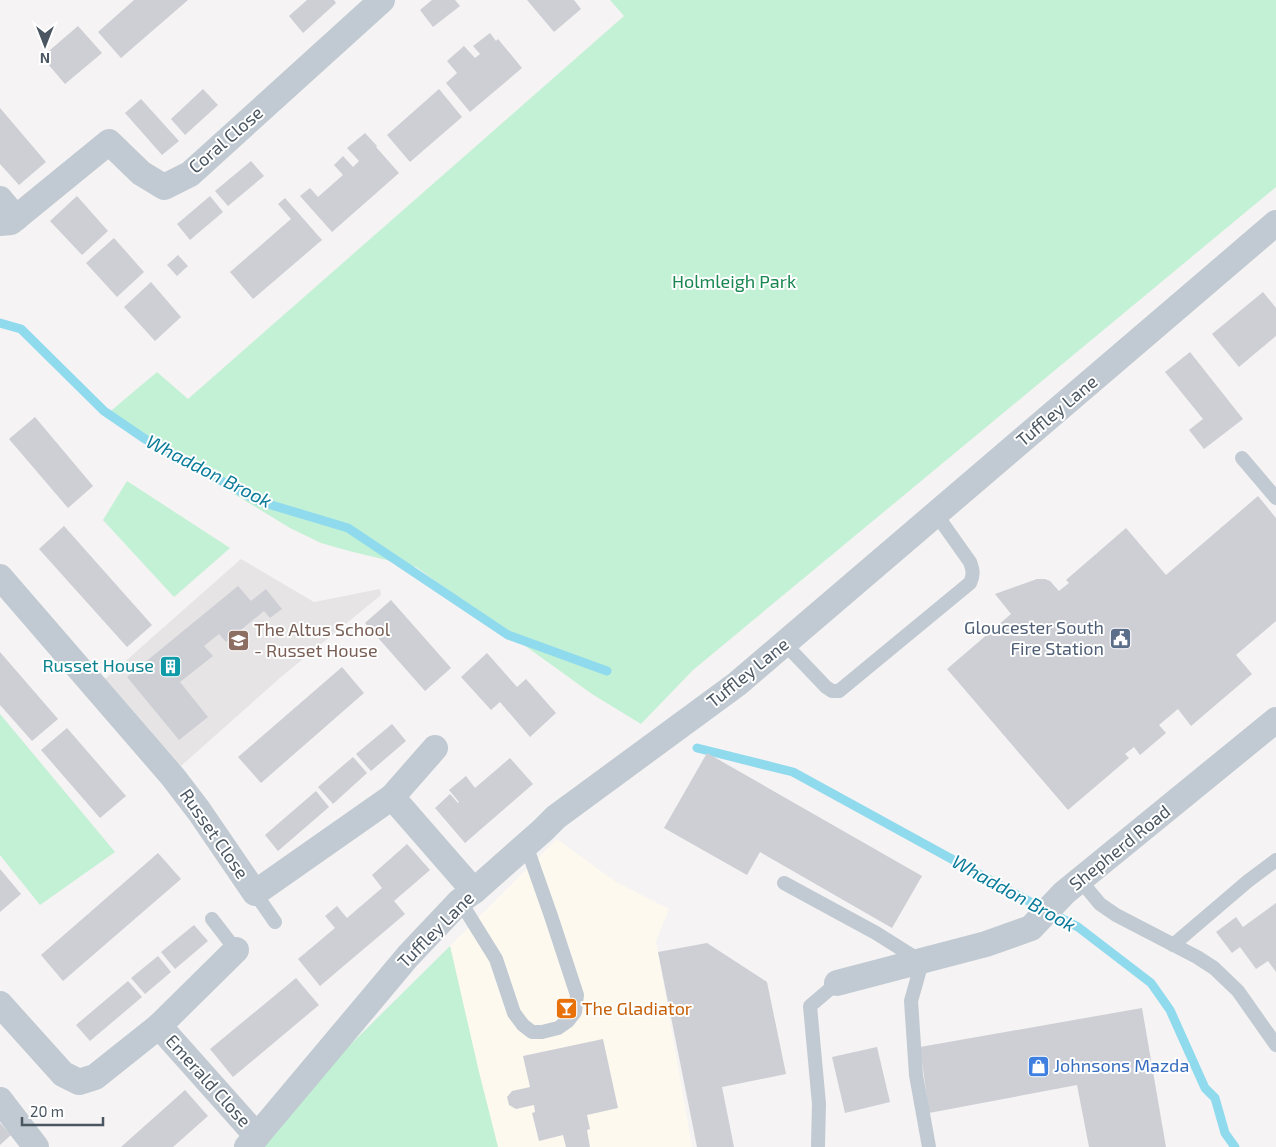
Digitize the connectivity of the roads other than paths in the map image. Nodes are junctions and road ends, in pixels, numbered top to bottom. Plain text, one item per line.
1 (382, 0) edge
2 (5, 214) edge
3 (1276, 223) edge
4 (1242, 458) dead end
5 (1276, 498) edge
6 (936, 514) junction
7 (0, 577) edge
8 (784, 643) junction
9 (1276, 720) edge
10 (435, 748) dead end
11 (392, 797) junction
12 (526, 845) junction
13 (1276, 860) edge
14 (784, 883) dead end
15 (1072, 887) junction
16 (255, 893) junction
17 (467, 896) junction
18 (212, 919) dead end
19 (275, 922) dead end
20 (1173, 945) junction
21 (236, 950) joint
22 (922, 962) junction
23 (837, 983) joint
24 (0, 1004) edge
25 (159, 1026) junction
26 (1276, 1045) edge
27 (0, 1100) edge
28 (252, 1142) edge
29 (818, 1145) dead end
30 (36, 1147) edge
31 (929, 1147) edge

1 - 2 street, Coral Close
3 - 6 street, Tuffley Lane
4 - 5 lane
6 - 8 street, Tuffley Lane
6 - 8 lane
7 - 16 street, Russet Close
8 - 12 street, Tuffley Lane
9 - 15 street, Shepherd Road
10 - 11 street, Russet Close
11 - 16 street, Russet Close
11 - 17 street
12 - 17 street, Tuffley Lane
12 - 17 lane
13 - 20 lane
14 - 22 lane
15 - 20 lane
15 - 22 street, Shepherd Road
16 - 19 lane
17 - 28 street, Tuffley Lane
18 - 21 lane, Emerald Close
20 - 26 lane
21 - 25 street, Emerald Close
22 - 23 street, Shepherd Road
22 - 31 lane
23 - 29 lane
24 - 25 street, Emerald Close
25 - 28 street, Emerald Close
27 - 30 street

